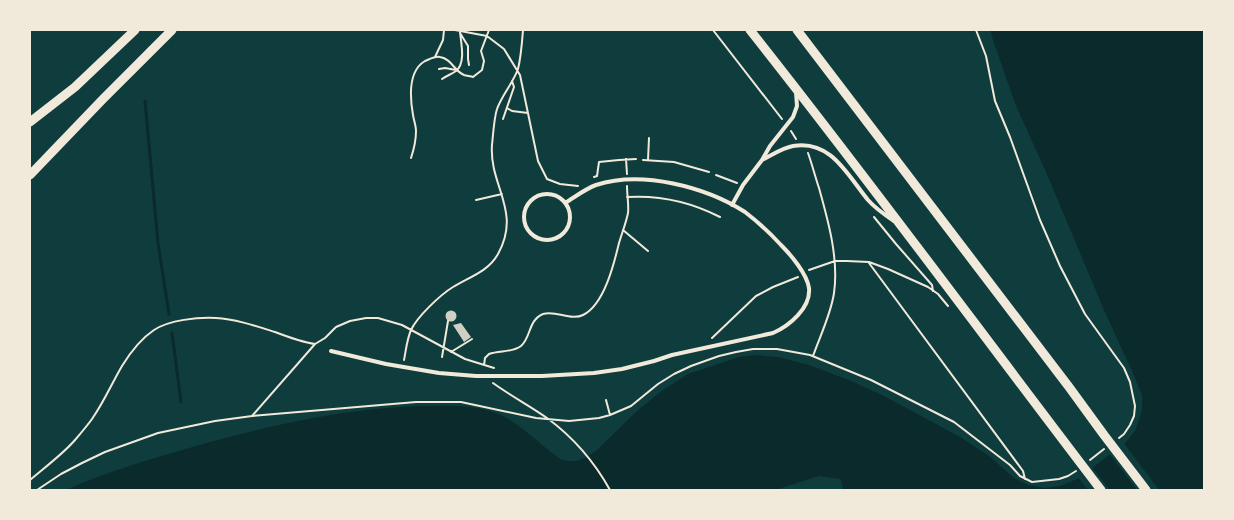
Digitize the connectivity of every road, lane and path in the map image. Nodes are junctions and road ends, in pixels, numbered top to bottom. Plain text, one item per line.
1 (126, 30) edge
2 (135, 30) edge
3 (172, 30) edge
4 (444, 30) edge
5 (455, 30) edge
6 (488, 30) edge
7 (523, 30) edge
8 (713, 30) edge
9 (750, 30) edge
10 (797, 30) edge
11 (976, 30) edge
12 (460, 32) junction
13 (487, 36) junction
14 (434, 57) junction
15 (100, 64) junction
16 (469, 65) dead end
17 (439, 69) dead end
18 (457, 70) junction
19 (518, 70) junction
20 (442, 79) dead end
21 (512, 81) junction
22 (796, 87) junction
23 (507, 108) junction
24 (528, 113) junction
25 (503, 119) dead end
26 (30, 122) edge
27 (785, 123) dead end
28 (789, 129) dead end
29 (649, 138) dead end
30 (799, 142) dead end
31 (807, 151) dead end
32 (412, 158) dead end
33 (626, 159) junction
34 (636, 160) dead end
35 (643, 160) dead end
36 (648, 160) junction
37 (762, 160) junction
38 (710, 172) dead end
39 (30, 175) edge
40 (716, 175) dead end
41 (627, 176) dead end
42 (591, 178) dead end
43 (743, 185) junction
44 (578, 186) dead end
45 (627, 186) dead end
46 (502, 194) junction
47 (627, 197) junction
48 (476, 200) dead end
49 (565, 204) junction
50 (732, 205) junction
51 (720, 217) dead end
52 (903, 228) junction
53 (623, 230) junction
54 (648, 251) dead end
55 (835, 261) junction
56 (869, 262) junction
57 (807, 271) dead end
58 (798, 276) dead end
59 (950, 308) dead end
60 (448, 321) dead end
61 (411, 330) junction
62 (472, 339) dead end
63 (709, 341) dead end
64 (315, 344) junction
65 (444, 348) junction
66 (331, 351) dead end
67 (451, 352) junction
68 (813, 356) junction
69 (442, 357) dead end
70 (484, 366) junction
71 (402, 367) junction
72 (498, 368) dead end
73 (490, 380) dead end
74 (606, 400) dead end
75 (610, 415) junction
76 (252, 416) junction
77 (548, 419) junction
78 (1118, 438) dead end
79 (1107, 447) dead end
80 (1090, 460) dead end
81 (1078, 469) dead end
82 (1025, 479) junction
83 (30, 480) edge
84 (37, 490) edge
85 (610, 490) edge
86 (1101, 490) edge
87 (1146, 490) edge

1 - 15 main road
2 - 15 main road
3 - 39 main road
4 - 14 path
5 - 12 path
6 - 13 path
7 - 19 path
8 - 27 path
9 - 22 main road
10 - 87 main road
11 - 78 path
12 - 13 path
12 - 16 path
12 - 18 path
13 - 18 path
13 - 19 path
14 - 18 path
14 - 32 path
15 - 26 main road
17 - 18 path
18 - 20 path
19 - 21 path
19 - 24 path
21 - 23 path
21 - 46 path
22 - 37 street
22 - 52 main road
23 - 24 path
23 - 25 path
24 - 44 path
28 - 30 path
29 - 36 path
31 - 55 path
33 - 34 path
33 - 41 path
33 - 42 path
35 - 36 path
36 - 38 path
37 - 43 street
37 - 52 street
40 - 43 path
43 - 50 street
45 - 47 path
46 - 48 path
46 - 61 path
47 - 51 path
47 - 53 path
49 - 49 street
49 - 50 street
50 - 71 street
52 - 86 main road
53 - 54 path
53 - 70 path
55 - 56 path
55 - 57 path
55 - 68 path
56 - 59 path
56 - 82 path
58 - 63 path
60 - 65 path
61 - 64 path
61 - 65 path
61 - 71 path
62 - 67 path
64 - 76 path
64 - 83 path
65 - 67 path
65 - 69 path
66 - 71 street
67 - 70 path
68 - 75 path
68 - 82 path
70 - 72 path
73 - 77 path
74 - 75 path
75 - 77 path
76 - 77 path
76 - 84 path
77 - 85 path
79 - 80 path
81 - 82 path

